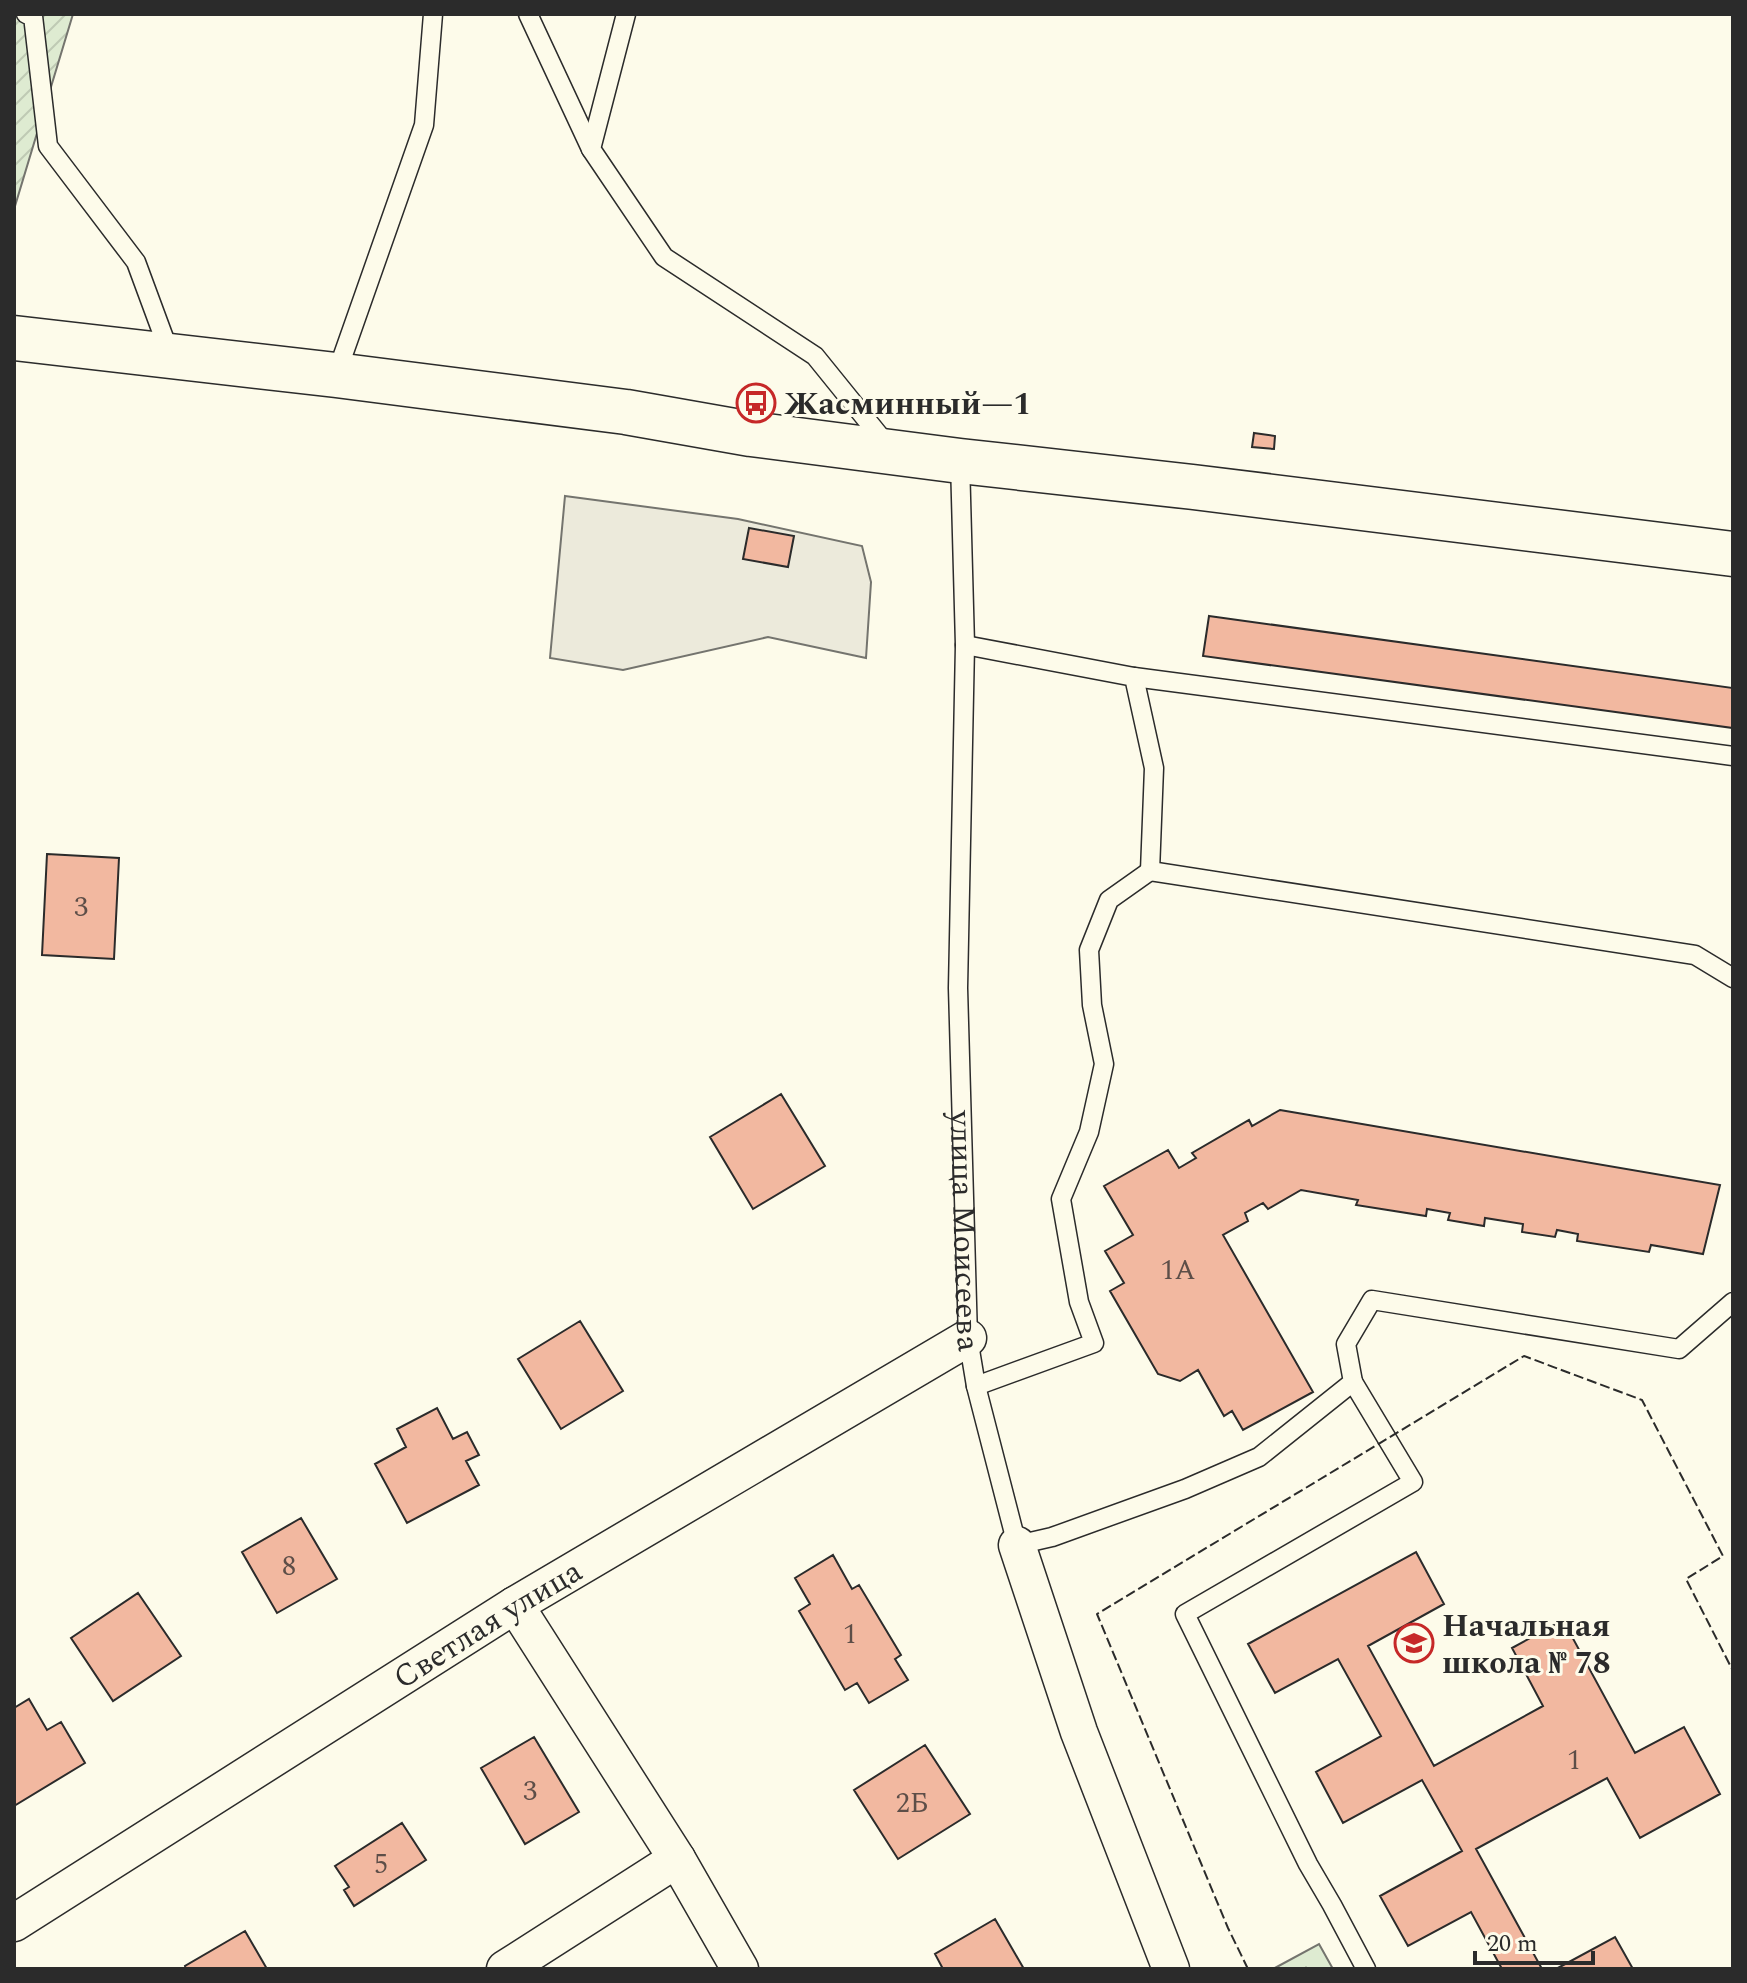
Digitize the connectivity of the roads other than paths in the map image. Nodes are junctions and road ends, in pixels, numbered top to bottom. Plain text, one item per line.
1 (433, 14) edge
2 (528, 14) edge
3 (626, 14) edge
4 (31, 15) edge
5 (591, 149) junction
6 (14, 338) edge
7 (171, 357) junction
8 (336, 375) junction
9 (892, 451) junction
10 (960, 461) junction
11 (1733, 554) edge
12 (965, 645) junction
13 (1134, 677) junction
14 (1733, 756) edge
15 (1150, 871) junction
16 (1733, 958) edge
17 (1716, 967) junction
18 (1733, 978) edge
19 (1733, 1300) edge
20 (968, 1338) junction
21 (1353, 1382) junction
22 (976, 1386) junction
23 (1017, 1545) junction
24 (515, 1605) junction
25 (677, 1859) junction
26 (14, 1923) edge
27 (505, 1969) edge
28 (740, 1969) edge
29 (1171, 1969) edge
30 (1366, 1969) edge

1 - 8 lane
2 - 5 lane
3 - 5 lane
4 - 7 lane
5 - 9 lane
6 - 7 main road
7 - 8 main road
8 - 9 main road
9 - 10 main road
10 - 11 main road
10 - 12 lane, улица Моисеева
12 - 13 lane
12 - 20 lane, улица Моисеева
13 - 14 lane
13 - 15 lane
15 - 17 lane
15 - 22 lane
16 - 17 lane
17 - 18 lane
19 - 21 lane
20 - 22 lane, улица Моисеева
20 - 24 street, Светлая улица
21 - 23 lane
21 - 30 lane
22 - 23 lane, улица Моисеева
23 - 29 street, улица Моисеева
24 - 25 street
24 - 26 street, Светлая улица
25 - 27 street
25 - 28 street

